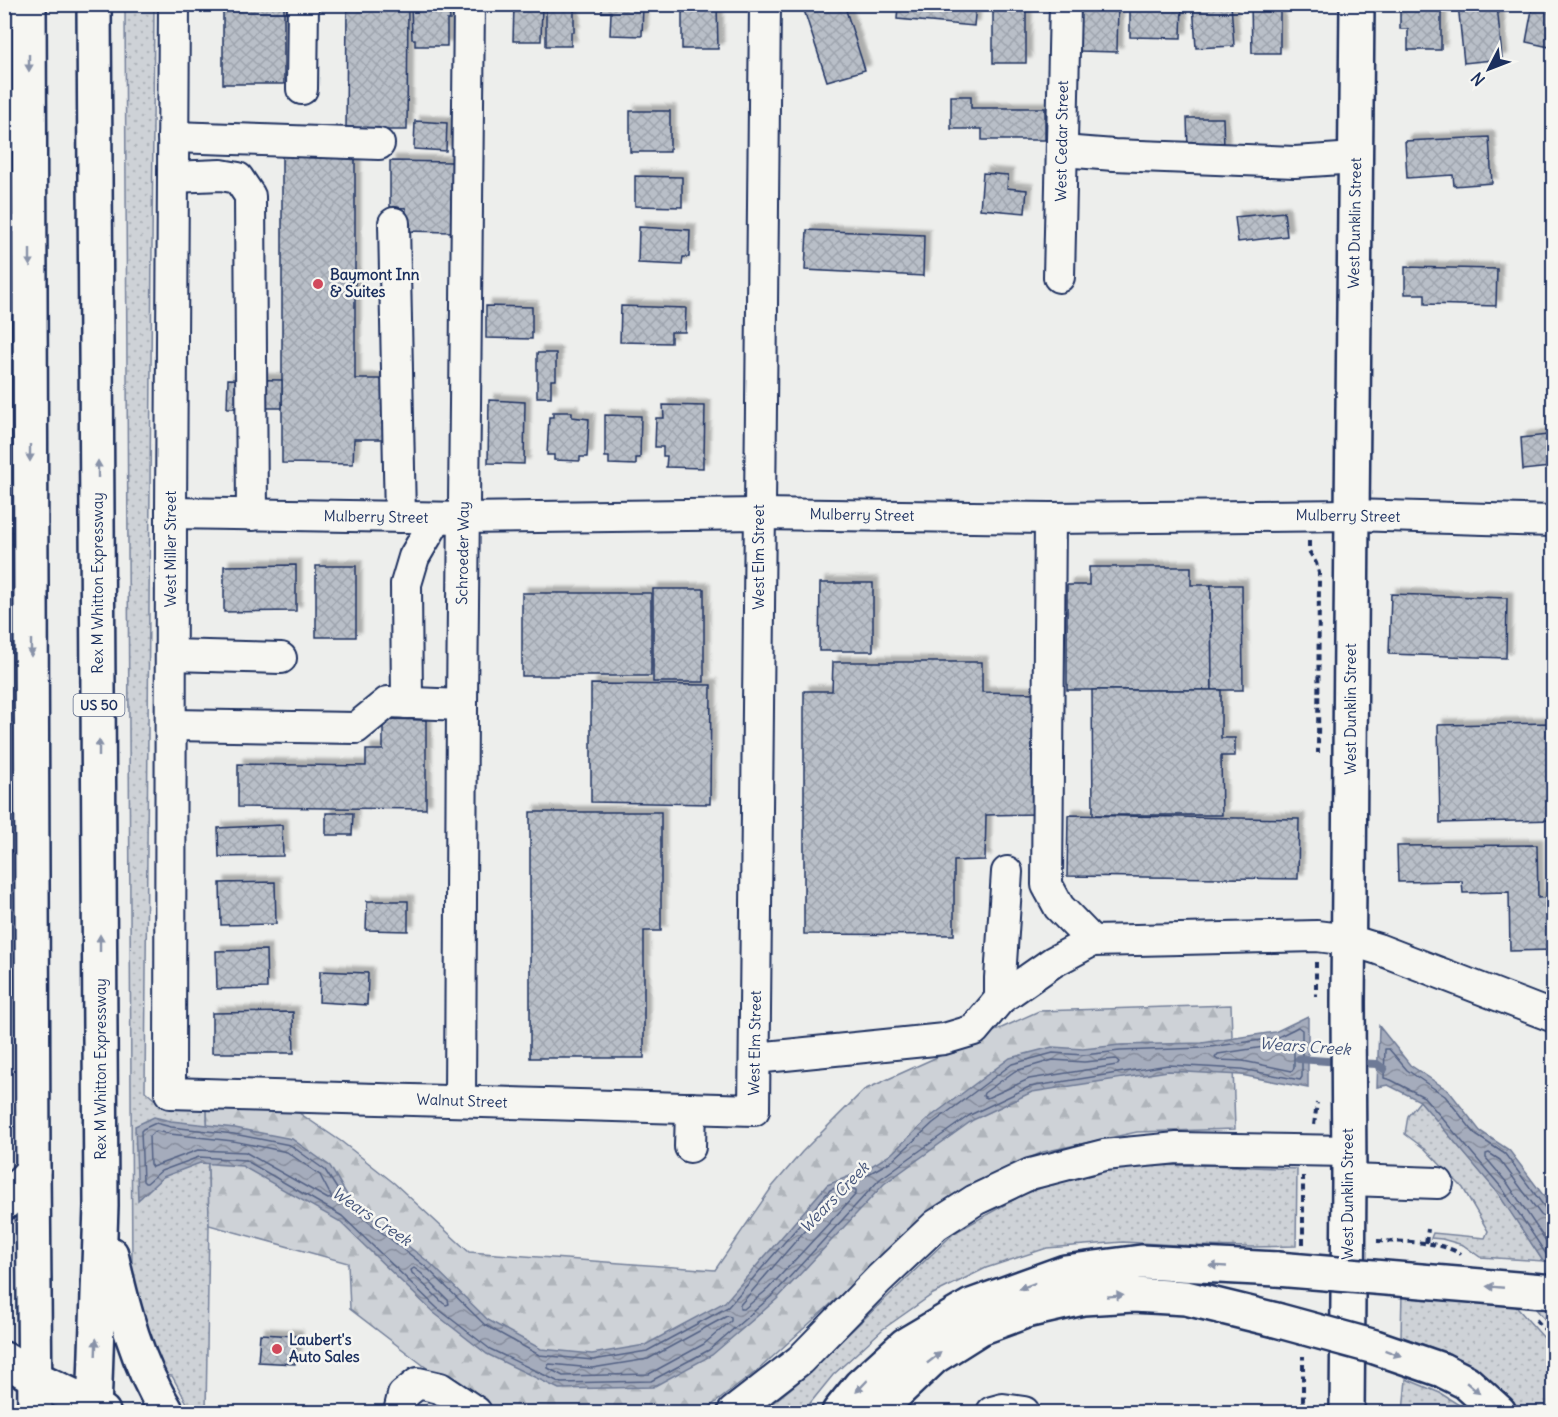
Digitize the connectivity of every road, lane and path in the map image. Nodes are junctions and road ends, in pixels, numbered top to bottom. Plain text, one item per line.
1 (29, 4) edge
2 (94, 4) edge
3 (174, 4) edge
4 (303, 4) edge
5 (469, 4) edge
6 (765, 4) edge
7 (1065, 4) edge
8 (1357, 4) edge
9 (302, 89) dead end
10 (173, 137) junction
11 (380, 144) dead end
12 (1062, 151) junction
13 (1356, 158) junction
14 (173, 177) junction
15 (394, 223) dead end
16 (1059, 277) dead end
17 (171, 513) junction
18 (252, 514) junction
19 (760, 514) junction
20 (1308, 515) junction
21 (1352, 515) junction
22 (400, 517) junction
23 (450, 518) junction
24 (1050, 518) junction
25 (1554, 521) edge
26 (171, 655) junction
27 (281, 658) dead end
28 (407, 703) junction
29 (462, 705) junction
30 (171, 725) junction
31 (1318, 758) dead end
32 (1007, 873) dead end
33 (1317, 936) junction
34 (1349, 940) junction
35 (1092, 941) junction
36 (1000, 999) junction
37 (1333, 1001) junction
38 (1554, 1017) edge
39 (755, 1058) junction
40 (170, 1093) joint
41 (460, 1101) junction
42 (691, 1108) junction
43 (754, 1110) joint
44 (690, 1147) dead end
45 (1349, 1165) junction
46 (33, 1170) junction
47 (1438, 1183) dead end
48 (4, 1203) edge
49 (101, 1206) junction
50 (1428, 1229) dead end
51 (1426, 1243) dead end
52 (1554, 1292) edge
53 (4, 1359) edge
54 (35, 1378) junction
55 (97, 1410) edge
56 (35, 1413) edge
57 (167, 1413) edge
58 (399, 1413) edge
59 (476, 1413) edge
60 (733, 1413) edge
61 (839, 1413) edge
62 (876, 1413) edge
63 (992, 1413) edge
64 (1024, 1413) edge
65 (1347, 1413) edge
66 (1499, 1413) edge

1 -> 46 main road
49 -> 2 main road, Rex M Whitton Expressway / US 50
3 - 10 street, West Miller Street
4 - 9 street
5 - 23 street, Schroeder Way
6 - 19 street, West Elm Street
7 - 12 street, West Cedar Street
8 - 13 main road, West Dunklin Street
10 - 11 street
10 - 14 street, West Miller Street
12 - 13 street
12 - 16 street, West Cedar Street
13 - 21 main road, West Dunklin Street
14 - 17 street, West Miller Street
14 - 18 street
15 - 22 street
17 - 18 street, Mulberry Street
17 - 26 street, West Miller Street
18 - 22 street, Mulberry Street
19 - 23 street, Mulberry Street
19 - 24 street, Mulberry Street
19 - 39 street, West Elm Street
20 - 21 street, Mulberry Street
20 - 24 street, Mulberry Street
20 - 31 path
21 - 25 street, Mulberry Street
21 - 34 main road, West Dunklin Street
22 - 23 street, Mulberry Street
23 - 28 street
23 - 29 street, Schroeder Way
24 - 35 street
26 - 27 street
26 - 30 street, West Miller Street
28 - 29 street
28 - 30 street
29 - 41 street, Schroeder Way
30 - 40 street, West Miller Street
32 - 36 street
33 - 34 street
33 - 35 street
33 - 37 path
34 - 37 main road, West Dunklin Street
34 - 38 street
35 - 36 street
36 - 39 street
37 - 45 main road, West Dunklin Street
39 - 43 street, West Elm Street
40 - 41 street, Walnut Street
41 - 42 street, Walnut Street
42 - 43 street, Walnut Street
42 - 44 street
45 - 47 street
45 - 60 street
45 - 65 main road, West Dunklin Street
46 - 48 main road
46 - 54 main road
55 -> 49 main road, Rex M Whitton Expressway / US 50
49 - 57 main road
50 - 51 path
52 -> 61 main road, bridge
53 - 54 main road
54 - 55 main road
54 - 56 main road
58 - 59 street
62 -> 66 main road, bridge
63 - 64 street

